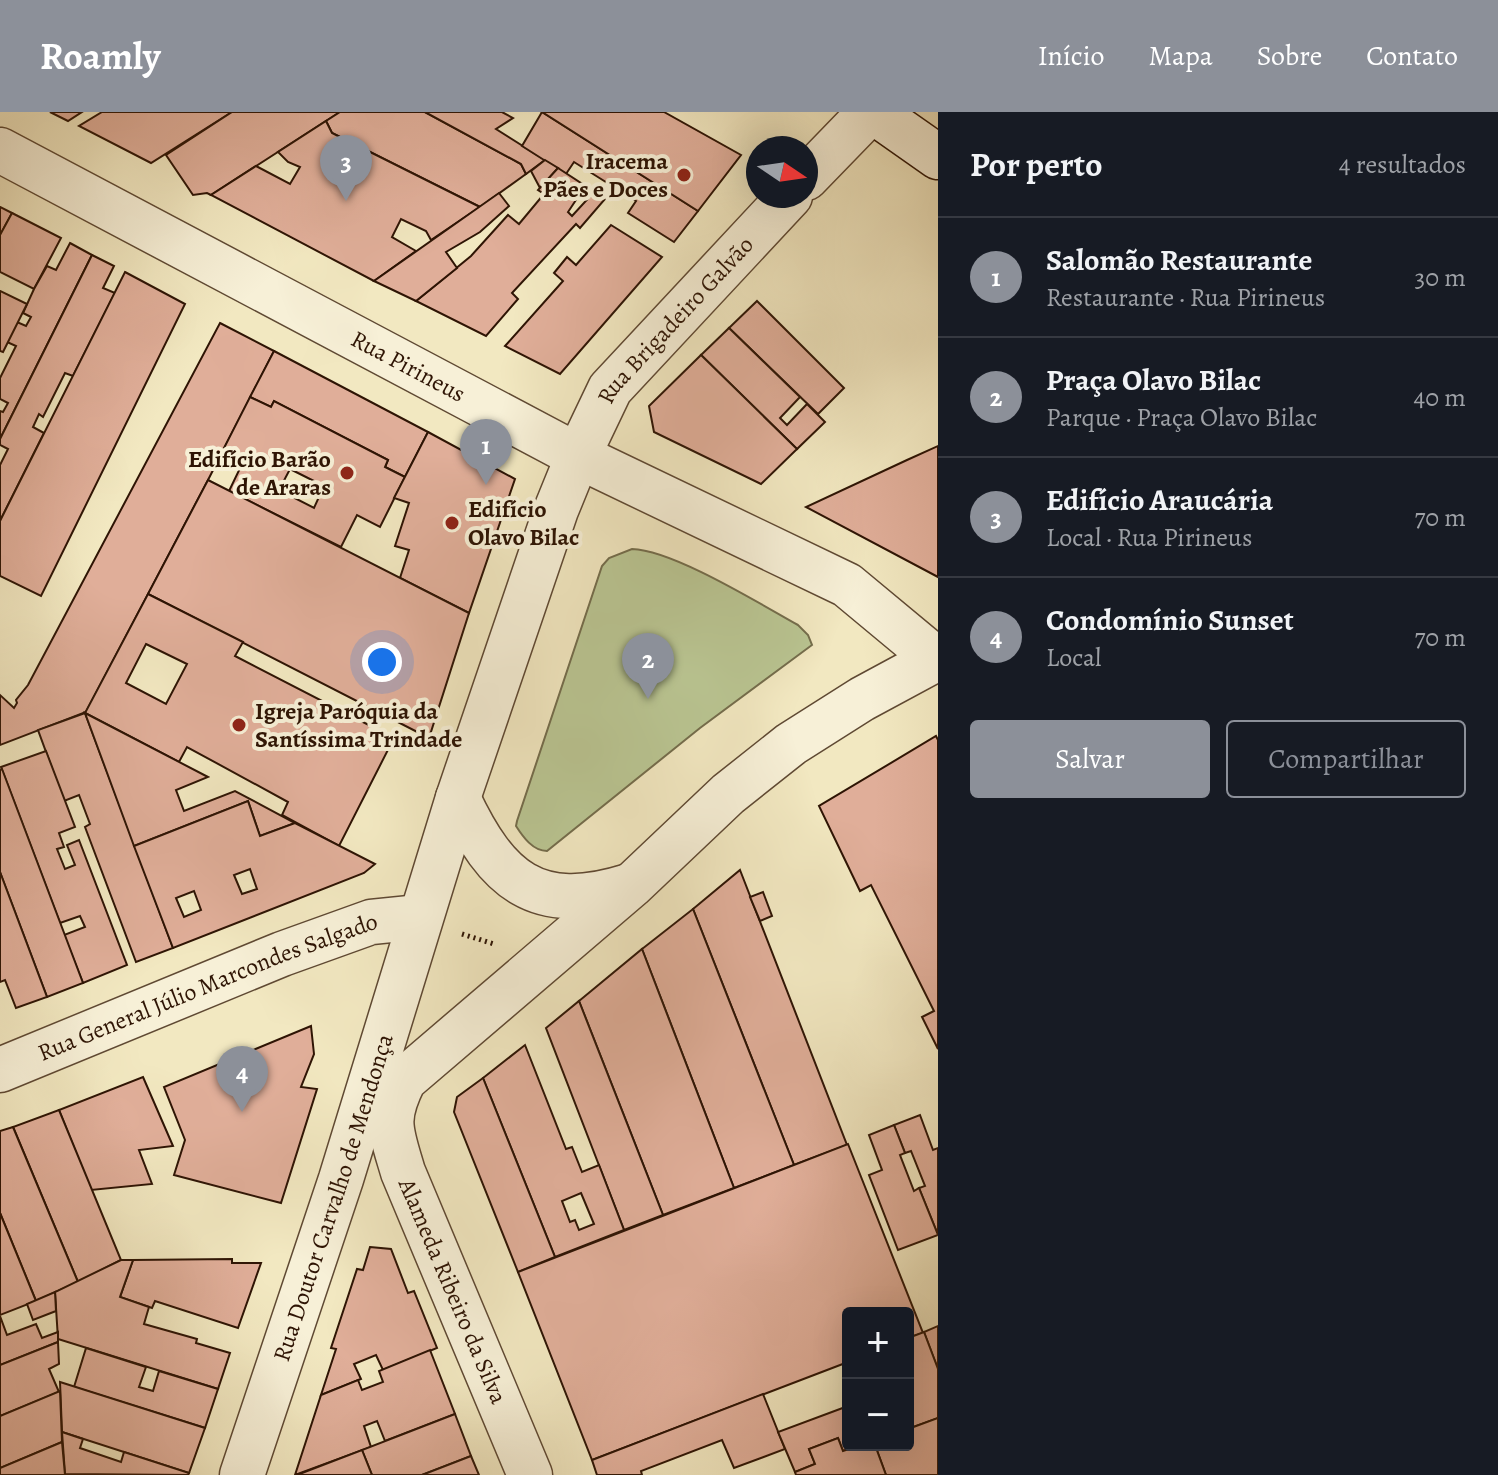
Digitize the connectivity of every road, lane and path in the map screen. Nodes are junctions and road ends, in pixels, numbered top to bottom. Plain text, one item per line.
1 (872, 112) edge
2 (0, 150) edge
3 (938, 157) edge
4 (818, 166) edge
5 (779, 208) edge
6 (578, 456) junction
7 (937, 659) edge
8 (458, 798) junction
9 (632, 885) junction
10 (420, 917) junction
11 (545, 959) junction
12 (0, 1070) edge
13 (403, 1172) junction
14 (341, 1179) junction
15 (242, 1475) edge
16 (530, 1475) edge

1 - 3 street
1 - 4 street
2 - 6 street, Rua Pirineus
5 - 6 street, Rua Brigadeiro Galvão
6 - 7 street, Rua Pirineus
6 - 8 street, Rua Brigadeiro Galvão
7 - 9 street
8 - 9 street
8 - 10 street, Rua Doutor Carvalho de Mendonça
9 - 11 street
10 - 11 path
10 - 12 street, Rua General Júlio Marcondes Salgado
10 - 14 street, Rua Doutor Carvalho de Mendonça
11 - 13 street, Alameda Ribeiro da Silva
13 - 14 street
13 - 16 street, Alameda Ribeiro da Silva
14 - 15 street, Rua Doutor Carvalho de Mendonça

